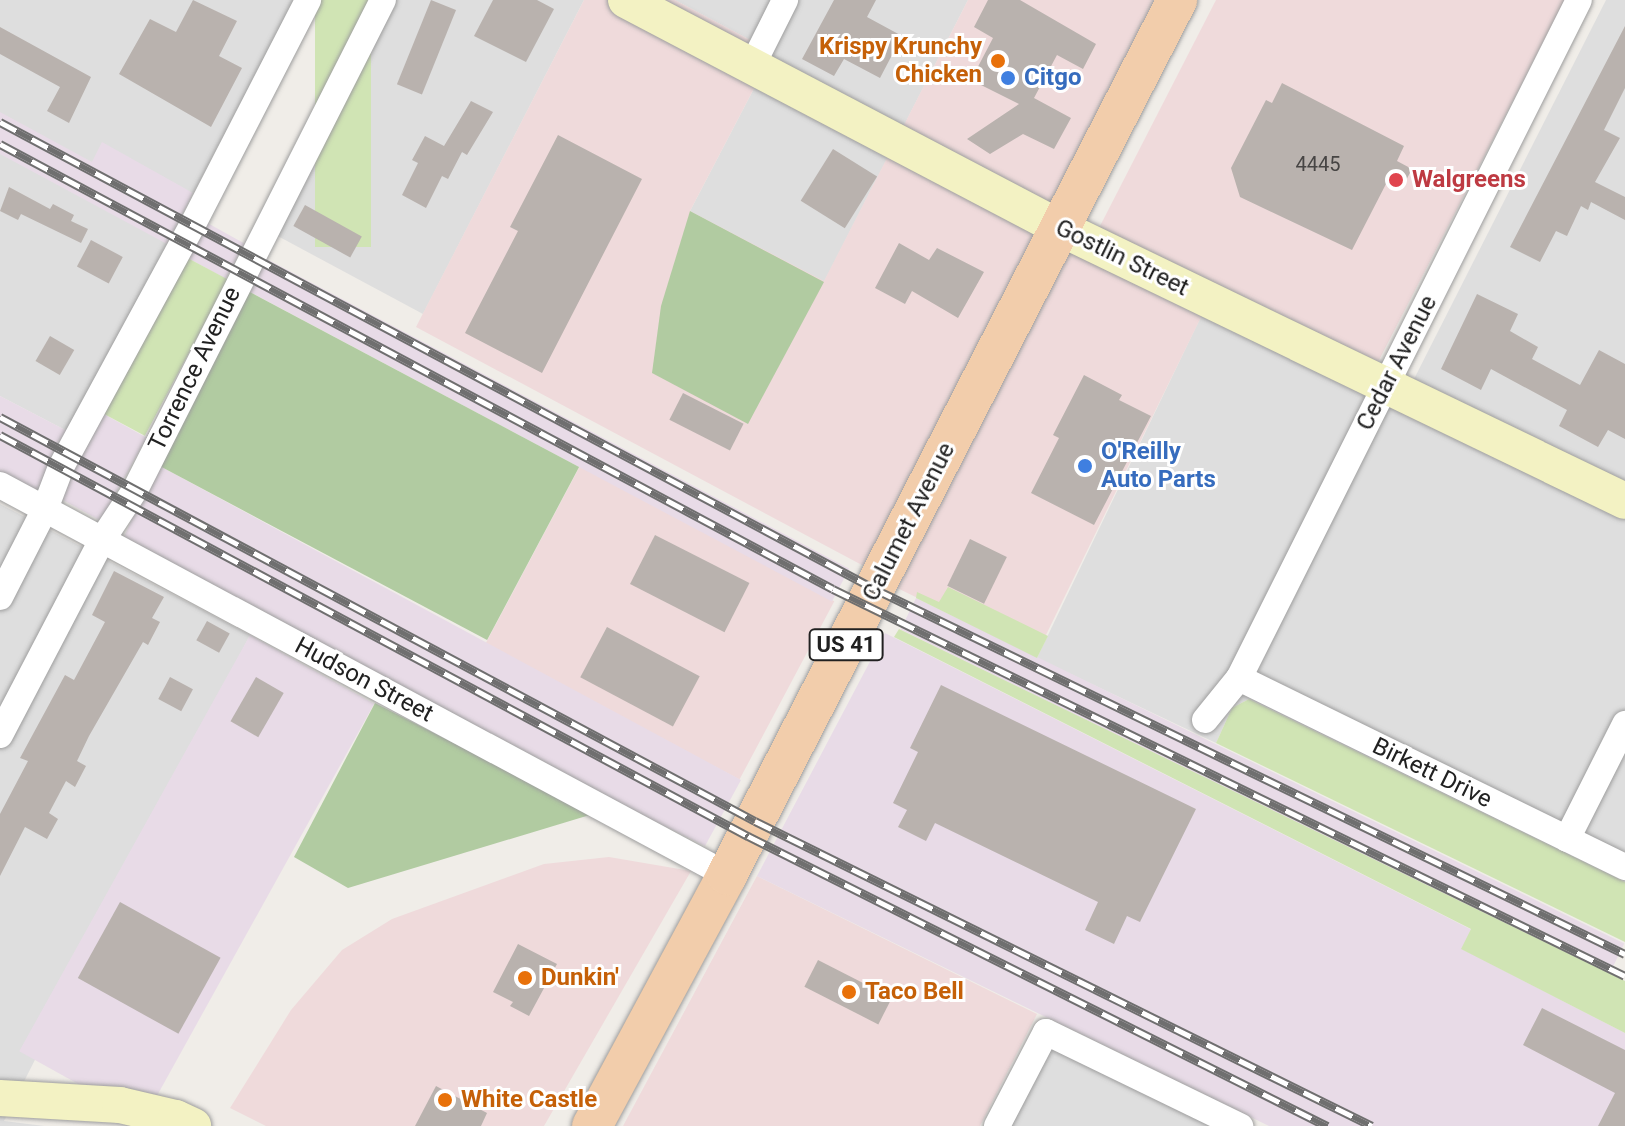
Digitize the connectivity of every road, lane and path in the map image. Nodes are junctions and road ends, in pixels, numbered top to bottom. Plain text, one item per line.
1 (308, 0) edge
2 (383, 0) edge
3 (785, 0) edge
4 (1177, 0) edge
5 (1579, 0) edge
6 (639, 3) edge
7 (752, 66) junction
8 (1060, 228) junction
9 (1386, 385) junction
10 (0, 485) edge
11 (1625, 501) edge
12 (45, 509) junction
13 (102, 540) junction
14 (0, 597) edge
15 (1239, 678) junction
16 (1205, 720) dead end
17 (1625, 724) edge
18 (0, 735) edge
19 (1567, 839) junction
20 (1625, 867) edge
21 (727, 875) junction
22 (0, 1098) edge
23 (181, 1123) edge
24 (592, 1126) edge
25 (997, 1126) edge
26 (1240, 1126) edge

1 - 12 street
2 - 13 street, Torrence Avenue
3 - 7 street
4 - 8 main road, Calumet Avenue / US 41
5 - 9 street, Cedar Avenue
6 - 7 main road, Gostlin Street
7 - 8 main road, Gostlin Street
8 - 9 main road, Gostlin Street
8 - 21 main road, Calumet Avenue / US 41
9 - 11 main road, Gostlin Street
9 - 15 street, Cedar Avenue
10 - 12 street, Hudson Street
12 - 13 street, Hudson Street
12 - 14 street
13 - 18 street, Torrence Avenue
13 - 21 street, Hudson Street
15 - 16 street, Cedar Avenue
15 - 19 street, Birkett Drive
17 - 19 street
19 - 20 street, Birkett Drive
21 - 24 main road, Calumet Avenue / US 41
22 - 23 main road
25 - 26 street

